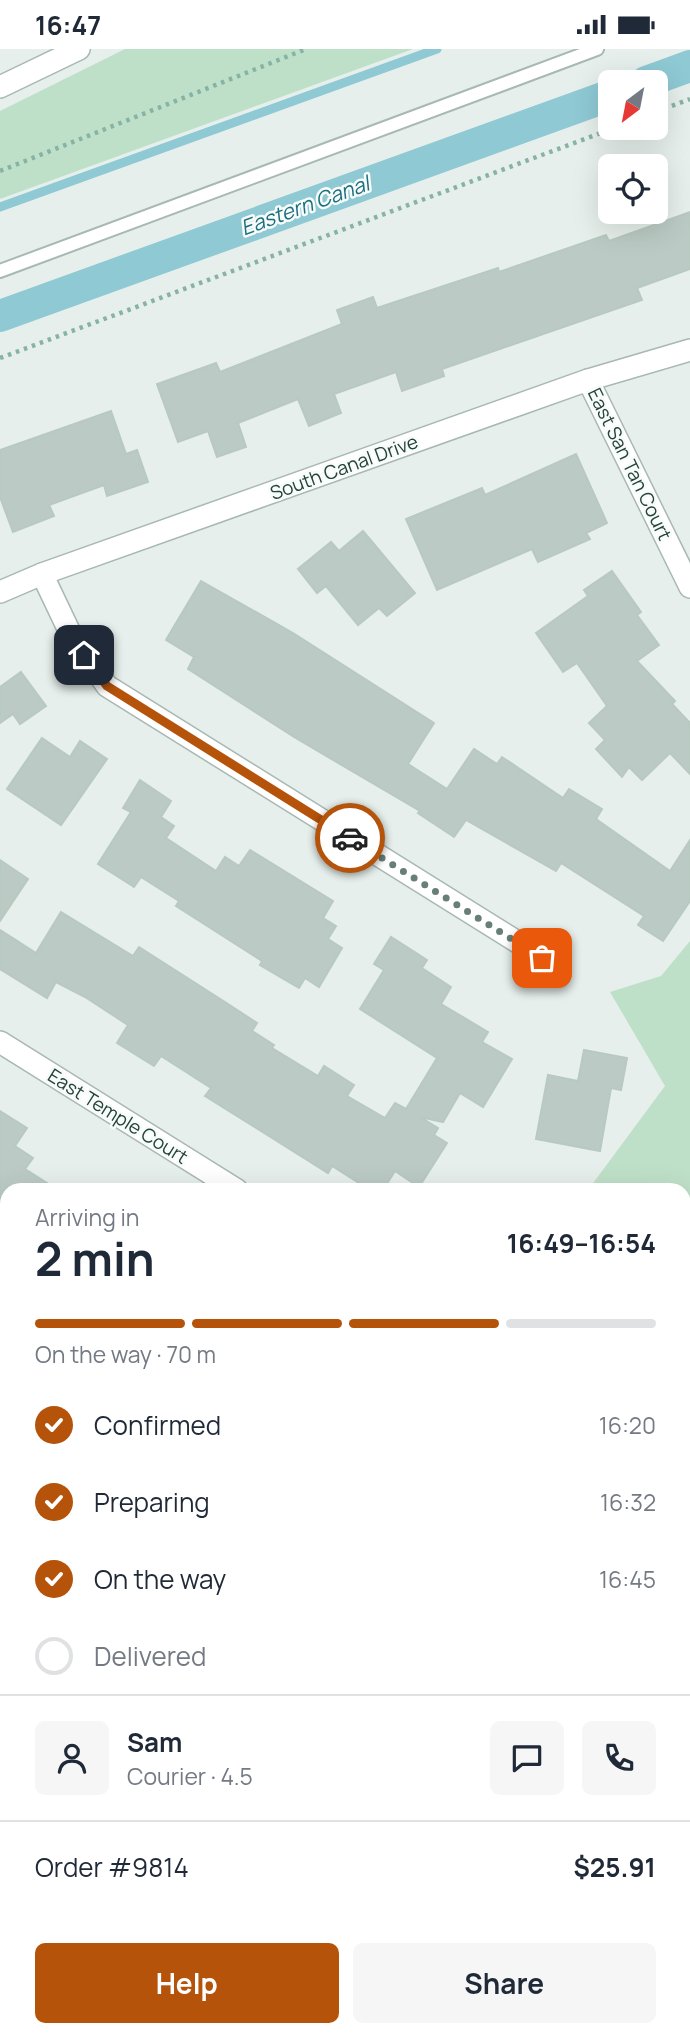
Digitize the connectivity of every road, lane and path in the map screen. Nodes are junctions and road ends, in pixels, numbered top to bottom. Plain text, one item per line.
1 (79, 49) edge
2 (306, 49) edge
3 (597, 49) edge
4 (0, 87) edge
5 (690, 99) edge
6 (668, 107) edge
7 (598, 134) edge
8 (0, 171) edge
9 (0, 271) edge
10 (690, 350) edge
11 (0, 358) edge
12 (589, 380) junction
13 (42, 574) junction
14 (690, 587) edge
15 (0, 592) edge
16 (542, 958) dead end
17 (0, 1042) edge
18 (226, 1183) edge

1 - 4 street
2 - 8 path
3 - 9 lane
5 - 6 path
7 - 11 path
10 - 12 street, South Canal Drive
12 - 13 street, South Canal Drive
12 - 14 street, East San Tan Court
13 - 15 street, South Canal Drive
13 - 16 street
17 - 18 street, East Temple Court

